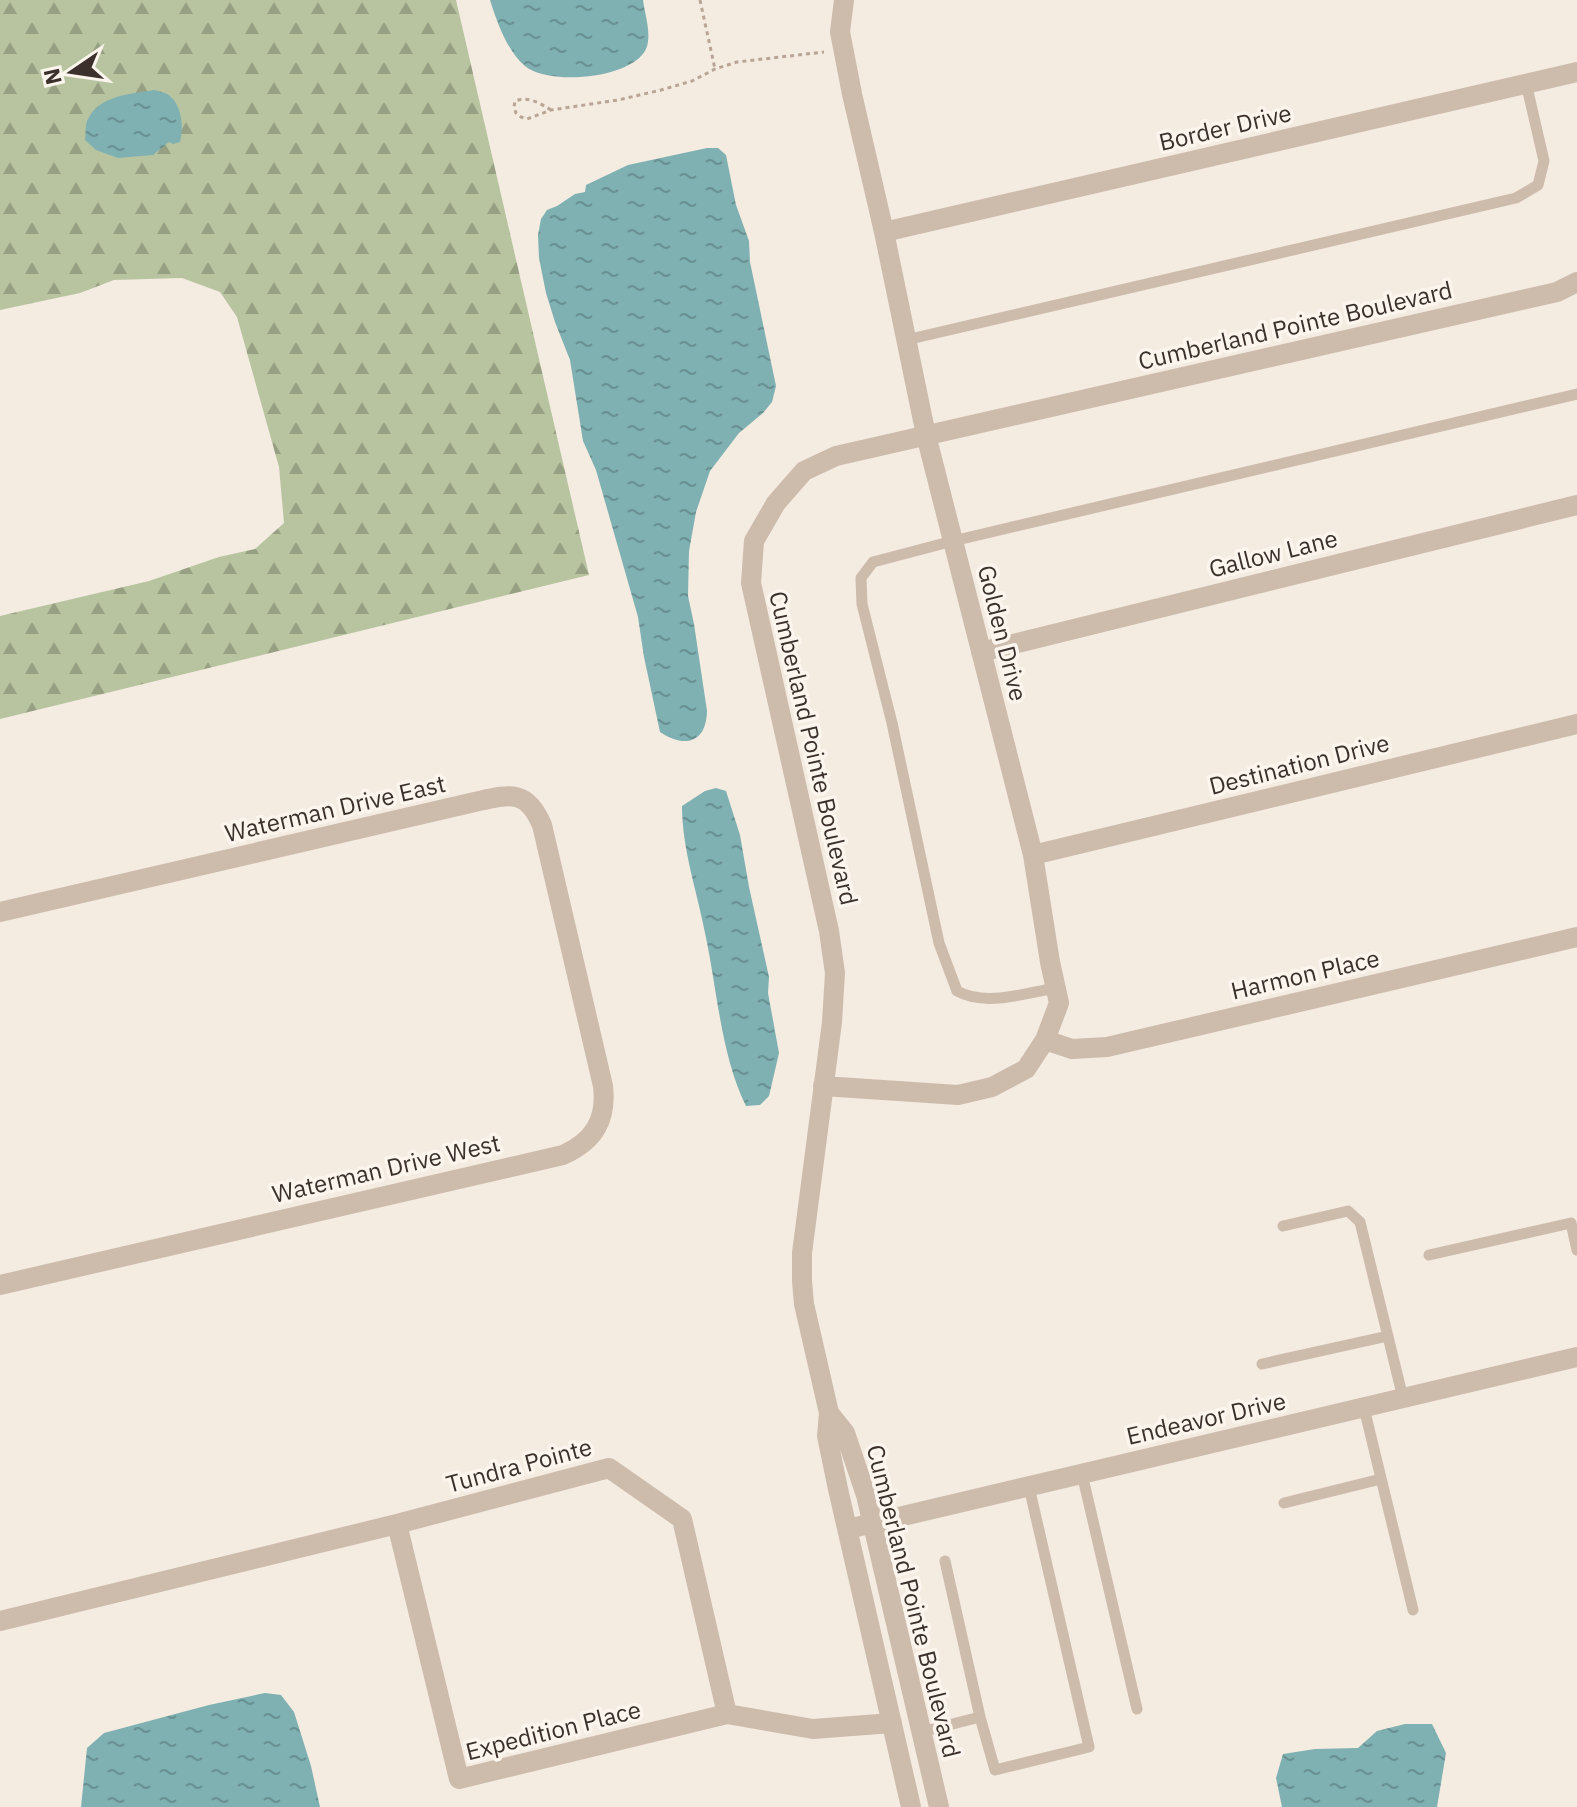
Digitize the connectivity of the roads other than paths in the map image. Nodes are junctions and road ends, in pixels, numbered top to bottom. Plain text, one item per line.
1 (844, 0) edge
2 (1577, 72) edge
3 (1526, 83) junction
4 (884, 232) junction
5 (1577, 282) edge
6 (906, 340) junction
7 (1577, 394) edge
8 (926, 435) junction
9 (1577, 505) edge
10 (953, 541) junction
11 (981, 652) junction
12 (1577, 724) edge
13 (1033, 855) junction
14 (0, 912) edge
15 (1577, 937) edge
16 (570, 951) joint
17 (1056, 988) junction
18 (1045, 1040) junction
19 (823, 1086) junction
20 (1283, 1226) dead end
21 (1577, 1250) edge
22 (1429, 1255) dead end
23 (0, 1285) edge
24 (1388, 1336) junction
25 (1577, 1357) edge
26 (1262, 1364) dead end
27 (1403, 1398) junction
28 (1364, 1408) junction
29 (829, 1413) junction
30 (1082, 1474) junction
31 (1381, 1479) junction
32 (1029, 1487) junction
33 (1284, 1503) dead end
34 (397, 1524) junction
35 (873, 1524) junction
36 (848, 1529) junction
37 (945, 1561) dead end
38 (1413, 1610) dead end
39 (0, 1621) edge
40 (1137, 1709) dead end
41 (727, 1714) junction
42 (980, 1717) junction
43 (892, 1723) junction
44 (921, 1732) junction
45 (911, 1807) edge
46 (939, 1807) edge

1 - 4 street, Golden Drive
2 - 3 street, Border Drive
3 - 4 street, Border Drive
3 - 6 lane
4 - 6 street, Golden Drive
5 - 8 street, Cumberland Pointe Boulevard
6 - 8 street, Golden Drive
7 - 10 lane
8 - 10 street, Golden Drive
8 - 19 street, Cumberland Pointe Boulevard
9 - 11 street, Gallow Lane
10 - 11 street, Golden Drive
10 - 17 lane
11 - 13 street, Golden Drive
12 - 13 street, Destination Drive
13 - 17 street, Golden Drive
14 - 16 street, Waterman Drive East
15 - 18 street, Harmon Place
16 - 23 street, Waterman Drive West
17 - 18 street, Golden Drive
18 - 19 street, Golden Drive
19 - 29 street, Cumberland Pointe Boulevard
20 - 24 lane
21 - 22 lane
24 - 26 lane
24 - 27 lane
25 - 27 street, Endeavor Drive
27 - 28 street, Endeavor Drive
28 - 30 street, Endeavor Drive
28 - 31 lane
29 - 35 street, Cumberland Pointe Boulevard
29 - 36 street, Cumberland Pointe Boulevard
30 - 32 street, Endeavor Drive
30 - 40 lane
31 - 33 lane
31 - 38 lane
32 - 35 street, Endeavor Drive
32 - 42 lane
34 - 39 street, Tundra Pointe
34 - 41 street, Tundra Pointe
34 - 41 street, Expedition Place
35 - 36 street, Endeavor Drive
35 - 44 street, Cumberland Pointe Boulevard
36 - 43 street, Cumberland Pointe Boulevard
37 - 42 lane
41 - 43 street
42 - 44 lane
43 - 45 street, Cumberland Pointe Boulevard
44 - 46 street, Cumberland Pointe Boulevard

